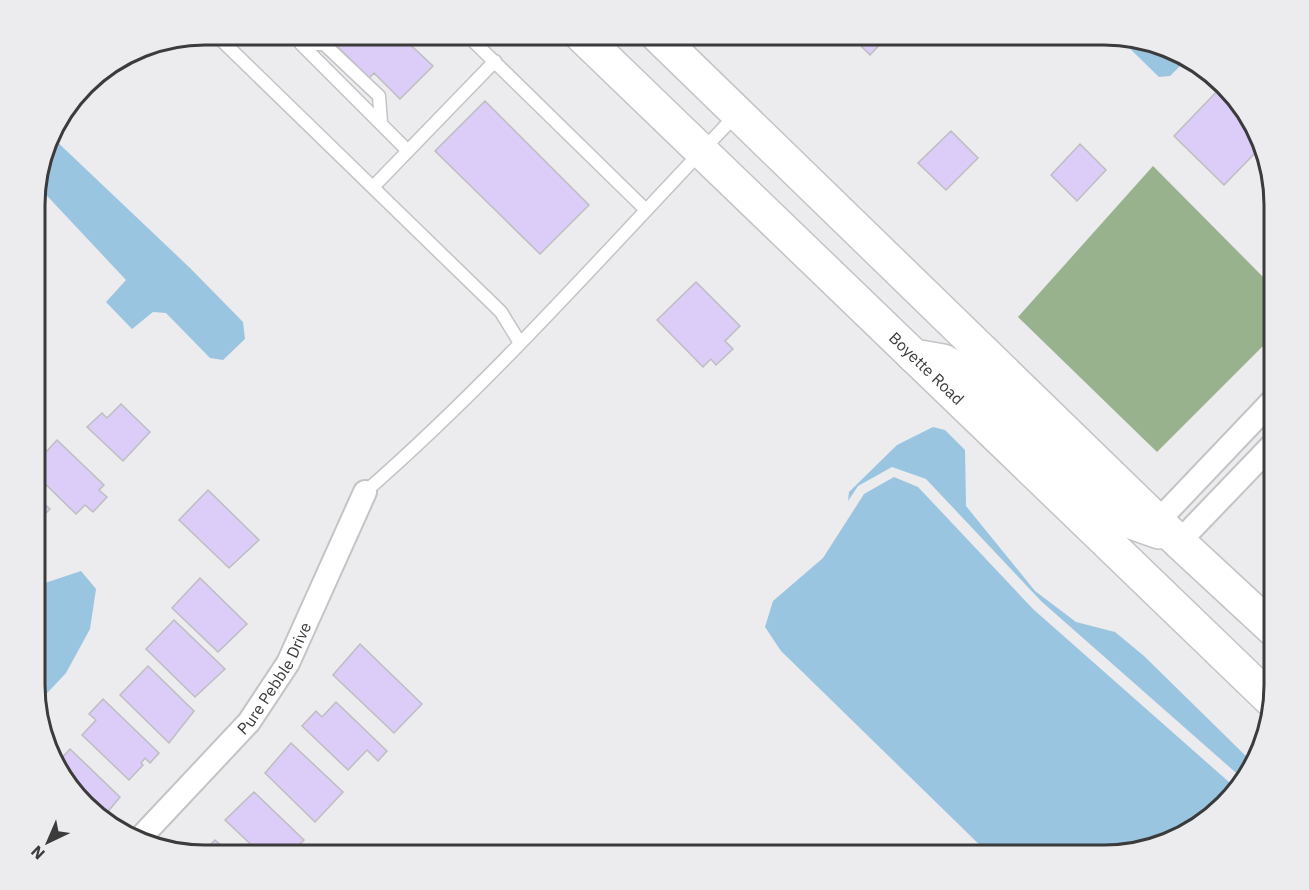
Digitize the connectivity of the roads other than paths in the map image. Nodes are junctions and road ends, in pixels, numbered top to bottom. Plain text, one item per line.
1 (227, 45) edge
2 (307, 45) edge
3 (325, 45) edge
4 (478, 45) edge
5 (591, 45) edge
6 (667, 45) edge
7 (495, 60) junction
8 (737, 114) junction
9 (381, 123) junction
10 (408, 151) junction
11 (700, 152) junction
12 (374, 186) junction
13 (646, 210) junction
14 (520, 343) junction
15 (911, 356) junction
16 (1264, 412) edge
17 (1264, 452) edge
18 (365, 492) joint
19 (1170, 533) junction
20 (1264, 621) edge
21 (1264, 693) edge
22 (145, 833) edge

1 - 12 lane
2 - 9 lane
3 - 9 lane
4 - 7 lane
5 - 11 main road, Boyette Road
6 - 8 main road
7 - 10 lane
7 - 13 lane
8 - 11 lane
8 - 19 main road
9 - 10 lane
10 - 12 lane
11 - 13 lane
11 - 15 main road, Boyette Road
12 - 14 lane
13 - 14 lane
14 - 18 lane
15 - 19 main road
15 - 21 main road, Boyette Road
16 - 19 street
17 - 19 street
18 - 22 street, Pure Pebble Drive
19 - 20 main road

